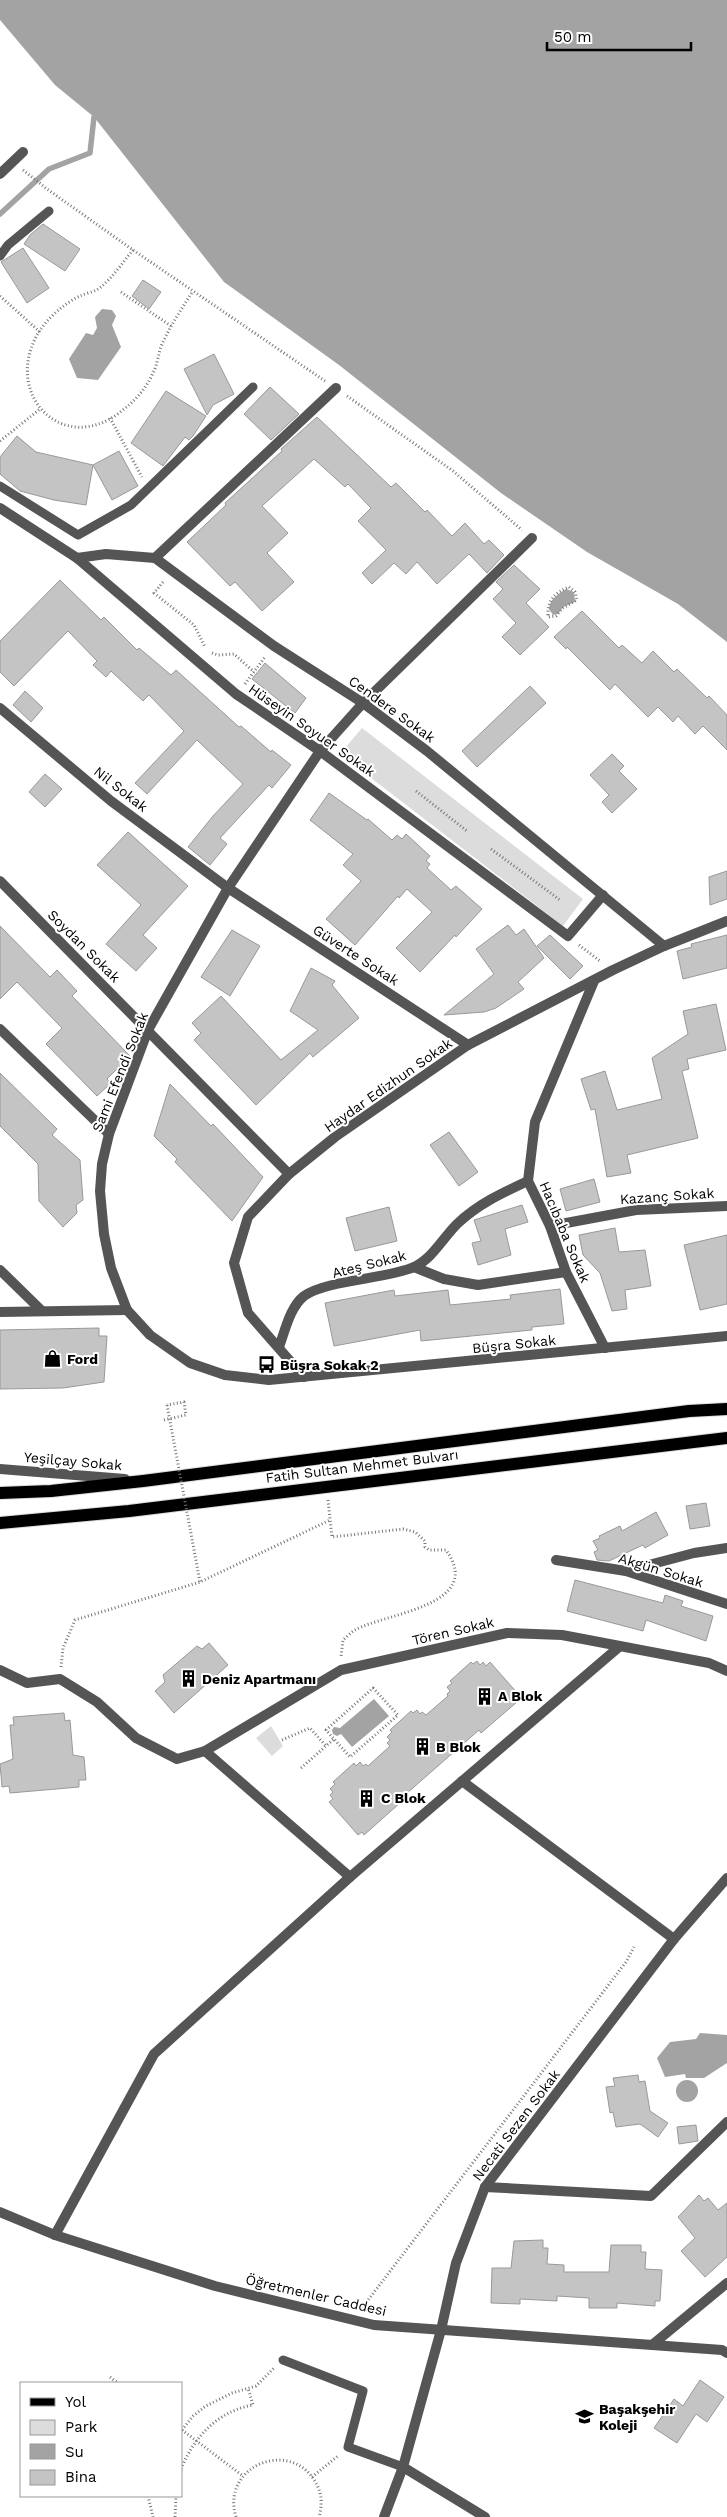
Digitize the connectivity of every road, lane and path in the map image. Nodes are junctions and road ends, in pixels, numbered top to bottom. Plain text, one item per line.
1 (22, 152) dead end
2 (13, 162) junction
3 (0, 174) edge
4 (49, 211) dead end
5 (133, 250) junction
6 (0, 256) edge
7 (193, 291) junction
8 (121, 292) dead end
9 (0, 296) edge
10 (171, 326) junction
11 (40, 332) junction
12 (253, 387) dead end
13 (336, 388) junction
14 (40, 409) junction
15 (110, 418) junction
16 (0, 441) edge
17 (0, 486) edge
18 (148, 488) junction
19 (0, 508) edge
20 (532, 538) joint
21 (77, 558) junction
22 (155, 558) junction
23 (173, 571) junction
24 (569, 588) joint
25 (274, 646) junction
26 (254, 672) junction
27 (236, 694) junction
28 (363, 703) junction
29 (0, 708) edge
30 (320, 750) junction
31 (416, 791) dead end
32 (467, 831) dead end
33 (491, 849) dead end
34 (0, 881) edge
35 (228, 888) junction
36 (603, 895) junction
37 (560, 900) dead end
38 (727, 921) edge
39 (568, 936) junction
40 (664, 946) junction
41 (613, 970) junction
42 (594, 982) junction
43 (0, 1029) edge
44 (148, 1030) junction
45 (468, 1045) junction
46 (109, 1134) junction
47 (289, 1174) junction
48 (528, 1181) junction
49 (727, 1206) edge
50 (550, 1226) junction
51 (414, 1268) junction
52 (0, 1270) edge
53 (566, 1272) junction
54 (128, 1310) junction
55 (42, 1311) junction
56 (0, 1312) edge
57 (727, 1336) edge
58 (279, 1347) junction
59 (605, 1348) junction
60 (304, 1377) junction
61 (727, 1409) edge
62 (164, 1420) dead end
63 (727, 1438) edge
64 (0, 1469) edge
65 (144, 1481) junction
66 (326, 1486) junction
67 (0, 1493) edge
68 (330, 1520) junction
69 (0, 1523) edge
70 (727, 1548) edge
71 (556, 1560) dead end
72 (626, 1571) junction
73 (200, 1582) junction
74 (727, 1604) edge
75 (619, 1647) junction
76 (0, 1670) edge
77 (341, 1670) junction
78 (727, 1671) edge
79 (60, 1679) junction
80 (334, 1739) junction
81 (282, 1740) dead end
82 (326, 1746) junction
83 (205, 1751) junction
84 (301, 1768) dead end
85 (462, 1781) junction
86 (350, 1877) junction
87 (727, 1878) edge
88 (674, 1939) junction
89 (634, 1947) dead end
90 (727, 2122) edge
91 (485, 2187) junction
92 (0, 2212) edge
93 (55, 2235) junction
94 (727, 2283) edge
95 (353, 2320) junction
96 (441, 2330) junction
97 (652, 2345) junction
98 (727, 2353) edge
99 (283, 2360) joint
100 (110, 2377) dead end
101 (117, 2382) edge
102 (248, 2388) junction
103 (182, 2430) edge
104 (196, 2441) junction
105 (348, 2447) junction
106 (182, 2467) edge
107 (404, 2467) junction
108 (244, 2476) junction
109 (312, 2477) junction
110 (148, 2497) edge
111 (176, 2497) edge
112 (154, 2517) edge
113 (175, 2517) edge
114 (236, 2517) edge
115 (319, 2517) edge
116 (384, 2517) edge
117 (485, 2517) edge

1 - 2 street
2 - 3 street
2 - 5 path
4 - 6 lane
5 - 7 path
5 - 11 path
7 - 10 path
7 - 13 path
8 - 10 path
9 - 11 path
10 - 15 path
11 - 14 path
12 - 18 lane
13 - 20 path
13 - 22 street
14 - 15 path
14 - 16 path
15 - 18 path
17 - 18 lane
19 - 21 street, Hüseyin Soyuer Sokak
20 - 28 street, Sami Efendi Sokak
21 - 22 street
21 - 27 street, Hüseyin Soyuer Sokak
22 - 23 street, Cendere Sokak
23 - 25 street, Cendere Sokak
23 - 26 path
24 - 24 path
25 - 26 path
25 - 28 street, Cendere Sokak
26 - 27 path
27 - 30 street, Hüseyin Soyuer Sokak
28 - 30 street, Sami Efendi Sokak
28 - 36 street, Cendere Sokak
29 - 35 street, Nil Sokak
30 - 35 street, Sami Efendi Sokak
30 - 39 street, Hüseyin Soyuer Sokak
31 - 32 path
33 - 37 path
34 - 44 street, Soydan Sokak
35 - 44 street, Sami Efendi Sokak
35 - 45 street, Güverte Sokak
36 - 39 street
36 - 40 street, Cendere Sokak
38 - 40 street, Haydar Edizhun Sokak
39 - 41 path
40 - 41 street, Haydar Edizhun Sokak
41 - 42 street, Haydar Edizhun Sokak
42 - 45 street, Haydar Edizhun Sokak
42 - 48 street, Hacıbaba Sokak
43 - 46 street
44 - 46 street, Sami Efendi Sokak
44 - 47 street, Soydan Sokak
45 - 47 street, Haydar Edizhun Sokak
46 - 54 street, Sami Efendi Sokak
47 - 58 street, Haydar Edizhun Sokak
48 - 50 street, Hacıbaba Sokak
48 - 51 street, Ateş Sokak
49 - 50 street, Kazanç Sokak
50 - 53 street, Hacıbaba Sokak
51 - 53 street
51 - 58 street, Ateş Sokak
52 - 55 street
53 - 59 street, Hacıbaba Sokak
54 - 55 street
54 - 60 street, Sami Efendi Sokak
55 - 56 street
57 - 59 street, Büşra Sokak
58 - 60 street, Haydar Edizhun Sokak
59 - 60 street, Büşra Sokak
61 - 65 main road, Fatih Sultan Mehmet Bulvarı
62 - 73 path, bridge
63 - 66 main road, Fatih Sultan Mehmet Bulvarı
64 - 65 street, Yeşilçay Sokak
65 - 67 main road, Fatih Sultan Mehmet Bulvarı
66 - 68 path
66 - 69 main road, Fatih Sultan Mehmet Bulvarı
68 - 73 path
68 - 77 path
70 - 72 street
71 - 72 street, Akgün Sokak
72 - 74 street, Akgün Sokak
73 - 79 path
75 - 77 street, Tören Sokak
75 - 78 street, Tören Sokak
75 - 85 street
76 - 79 street
77 - 83 street, Tören Sokak
79 - 83 street, Tören Sokak
80 - 80 path
80 - 82 path
81 - 82 path
82 - 84 path
83 - 86 street
85 - 86 street
85 - 88 street
86 - 93 street
87 - 88 street, Necati Sezen Sokak
88 - 91 street, Necati Sezen Sokak
89 - 95 path
90 - 91 street
91 - 96 street, Necati Sezen Sokak
92 - 93 street, Öğretmenler Caddesi
93 - 95 street, Öğretmenler Caddesi
94 - 97 street
95 - 96 street, Öğretmenler Caddesi
96 - 97 street, Öğretmenler Caddesi
96 - 107 street, Necati Sezen Sokak
97 - 98 street, Öğretmenler Caddesi
99 - 102 path
99 - 105 lane
100 - 101 path
102 - 103 path
102 - 104 path
103 - 104 path
104 - 106 path
104 - 108 path
105 - 107 lane
105 - 109 path
107 - 116 street, Necati Sezen Sokak
107 - 117 street
108 - 109 path
108 - 114 path
109 - 115 path
110 - 112 path
111 - 113 path

